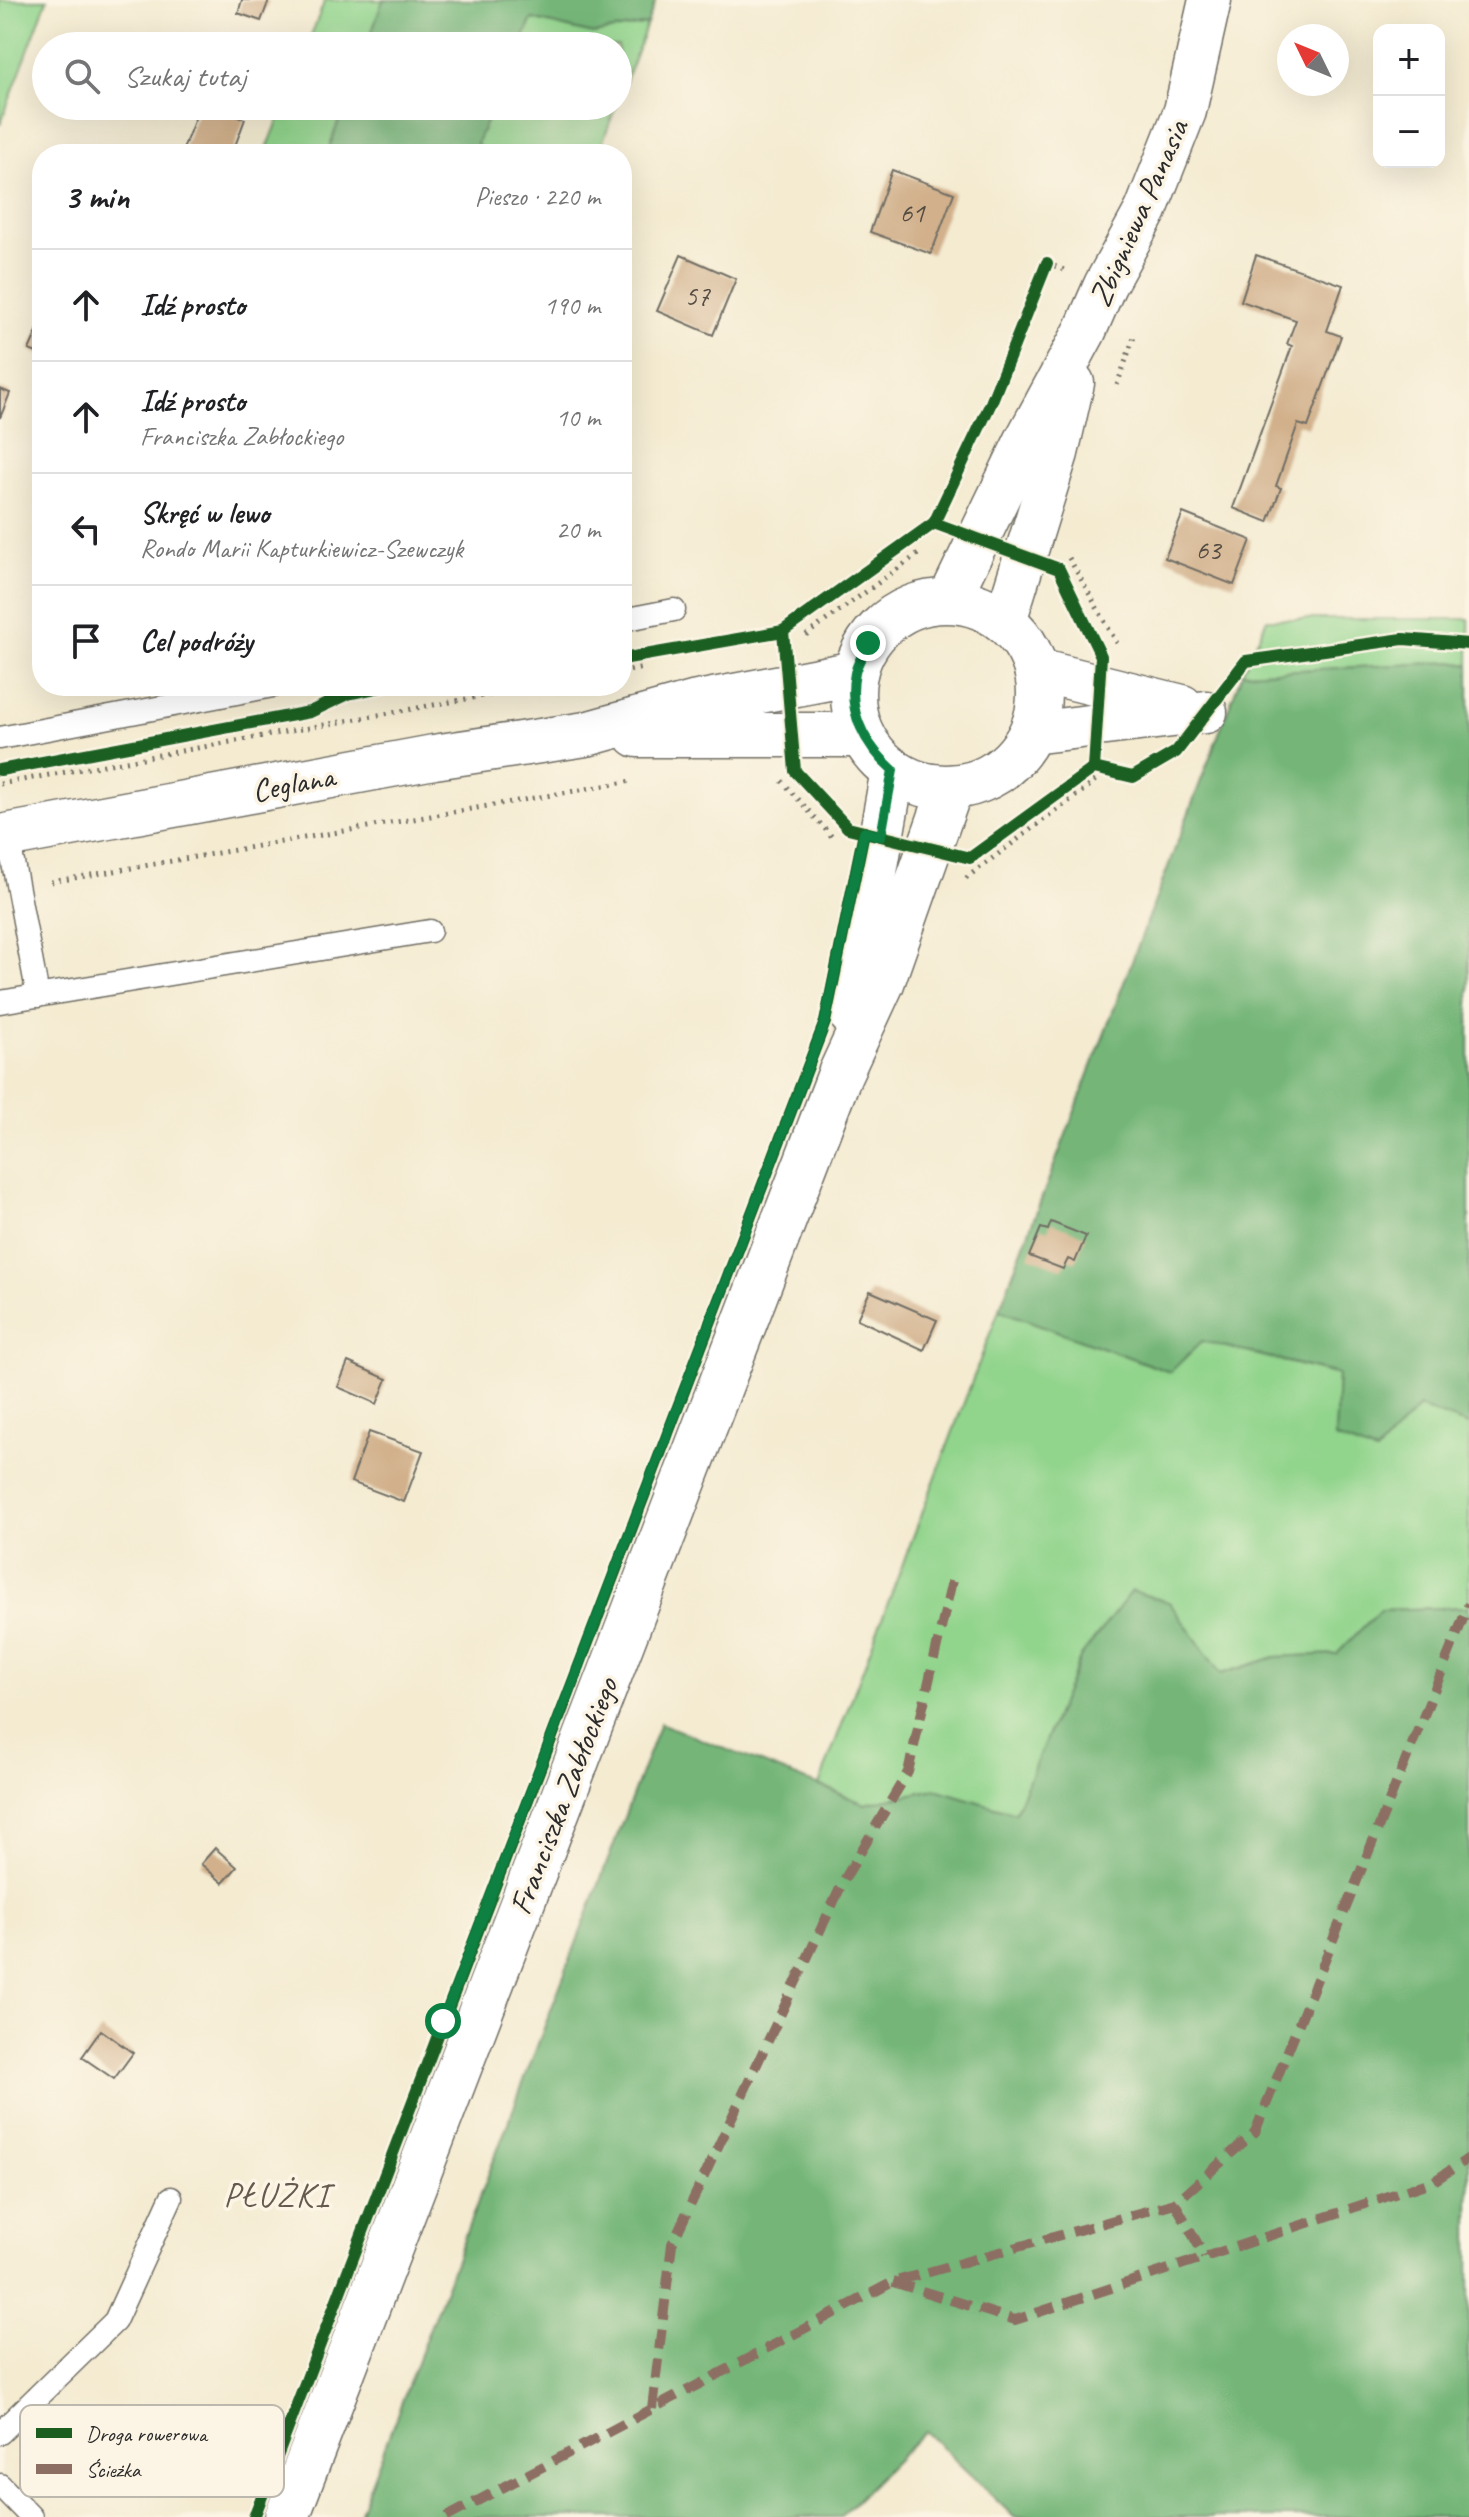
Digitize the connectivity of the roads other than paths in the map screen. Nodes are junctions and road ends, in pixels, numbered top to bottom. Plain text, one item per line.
1 (1210, 0) edge
2 (1085, 331) junction
3 (949, 600) junction
4 (674, 610) dead end
5 (632, 618) edge
6 (1005, 621) junction
7 (1037, 670) junction
8 (855, 673) junction
9 (220, 696) edge
10 (1031, 733) junction
11 (586, 734) junction
12 (862, 735) junction
13 (0, 738) edge
14 (893, 770) junction
15 (951, 787) junction
16 (4, 837) edge
17 (430, 931) dead end
18 (38, 996) junction
19 (0, 1002) edge
20 (840, 1074) junction
21 (171, 2198) dead end
22 (29, 2405) edge
23 (20, 2414) edge
24 (0, 2433) edge
25 (0, 2485) edge
26 (31, 2517) edge
27 (287, 2517) edge

1 - 2 street, Zbigniewa Panasia
2 - 3 street, Zbigniewa Panasia
2 - 6 street, Zbigniewa Panasia
3 - 6 street
3 - 8 street
4 - 5 lane
6 - 7 street
7 - 10 street
7 - 10 street
8 - 11 street, Ceglana
8 - 12 street
9 - 13 lane
10 - 15 street
11 - 12 street, Ceglana
11 - 16 street, Ceglana
12 - 14 street
14 - 15 street
14 - 20 street, Franciszka Zabłockiego
15 - 20 street, Franciszka Zabłockiego
16 - 18 lane
17 - 18 lane
18 - 19 lane
20 - 27 street, Franciszka Zabłockiego
21 - 22 lane
23 - 24 lane
25 - 26 lane

